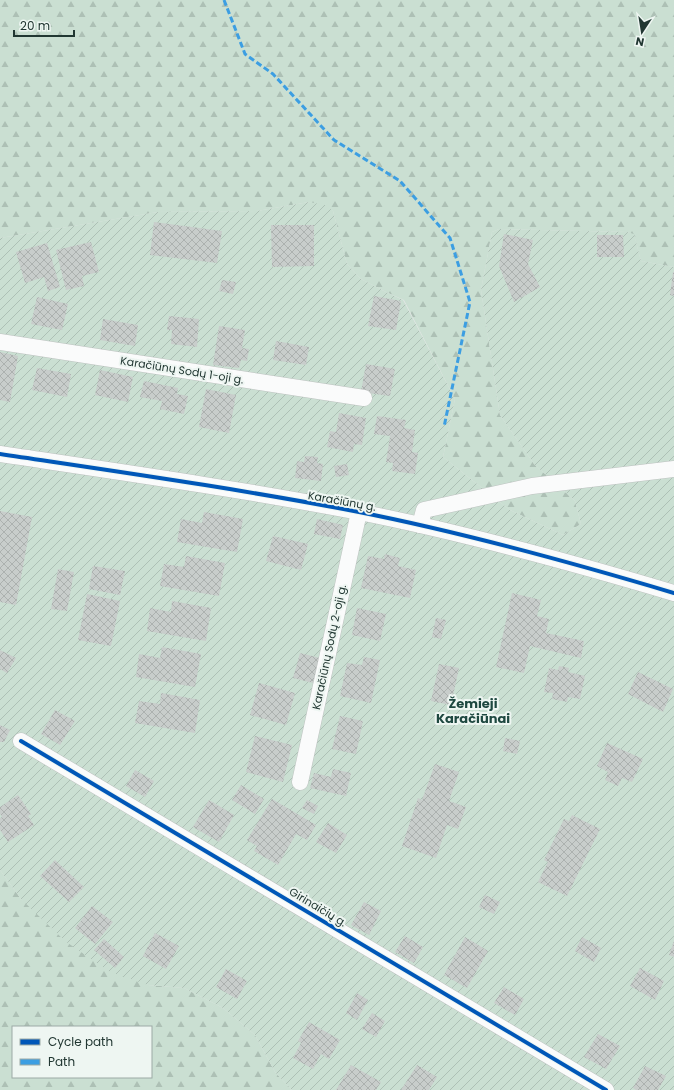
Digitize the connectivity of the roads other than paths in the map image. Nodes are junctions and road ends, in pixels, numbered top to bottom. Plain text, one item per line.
1 (0, 342) edge
2 (364, 398) dead end
3 (0, 454) edge
4 (674, 469) edge
5 (359, 512) junction
6 (420, 525) junction
7 (674, 593) edge
8 (21, 741) dead end
9 (300, 782) dead end
10 (606, 1090) edge

1 - 2 street, Karačiūnų Sodų 1-oji g.
3 - 5 street, Karačiūnų g.
4 - 6 street
5 - 6 street, Karačiūnų g.
5 - 9 street, Karačiūnų Sodų 2-oji g.
6 - 7 street, Karačiūnų g.
8 - 10 street, Girinaičių g.

